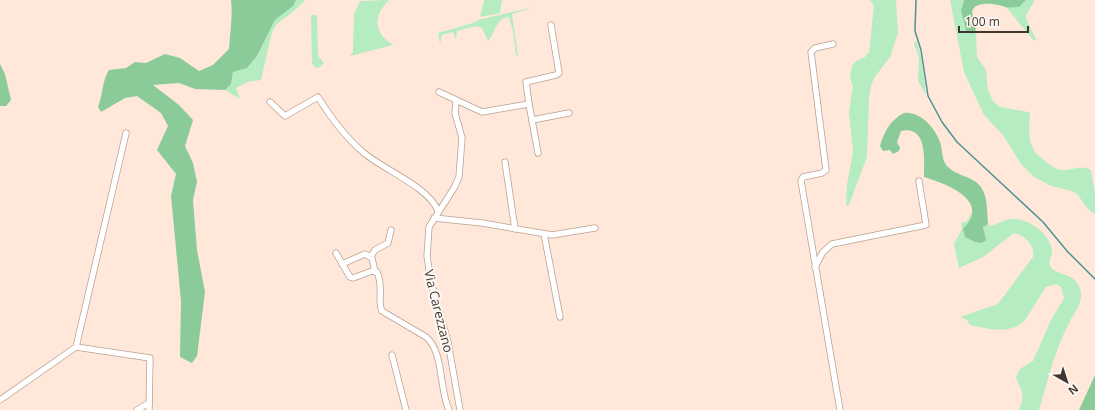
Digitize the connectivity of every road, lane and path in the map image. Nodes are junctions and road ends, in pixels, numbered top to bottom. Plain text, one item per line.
1 (551, 25) dead end
2 (833, 44) dead end
3 (439, 92) dead end
4 (270, 102) dead end
5 (456, 102) junction
6 (529, 104) junction
7 (569, 113) dead end
8 (532, 120) junction
9 (126, 133) dead end
10 (538, 153) dead end
11 (505, 162) dead end
12 (919, 181) dead end
13 (438, 211) junction
14 (434, 218) junction
15 (595, 228) dead end
16 (515, 229) junction
17 (391, 230) dead end
18 (544, 234) junction
19 (336, 253) dead end
20 (371, 256) junction
21 (342, 264) junction
22 (815, 267) junction
23 (376, 272) junction
24 (560, 317) dead end
25 (76, 347) junction
26 (392, 354) dead end
27 (0, 400) edge
28 (149, 403) junction
29 (137, 410) edge
30 (149, 410) edge
31 (406, 410) edge
32 (449, 410) edge
33 (460, 410) edge
34 (840, 410) edge

1 - 6 street
2 - 22 street
3 - 5 street
4 - 13 street
5 - 6 street
5 - 13 street, Via Carezzano
6 - 8 street
7 - 8 street
8 - 10 street
9 - 25 street
11 - 16 street
12 - 22 street
13 - 14 street, Via Carezzano
14 - 16 street
14 - 33 street, Via Carezzano
15 - 18 street
16 - 18 street
17 - 20 street
18 - 24 street
19 - 21 street
20 - 21 street
20 - 23 street
21 - 23 street
22 - 34 street
23 - 32 street
25 - 27 street
25 - 28 street
26 - 31 street
28 - 29 street
28 - 30 street

